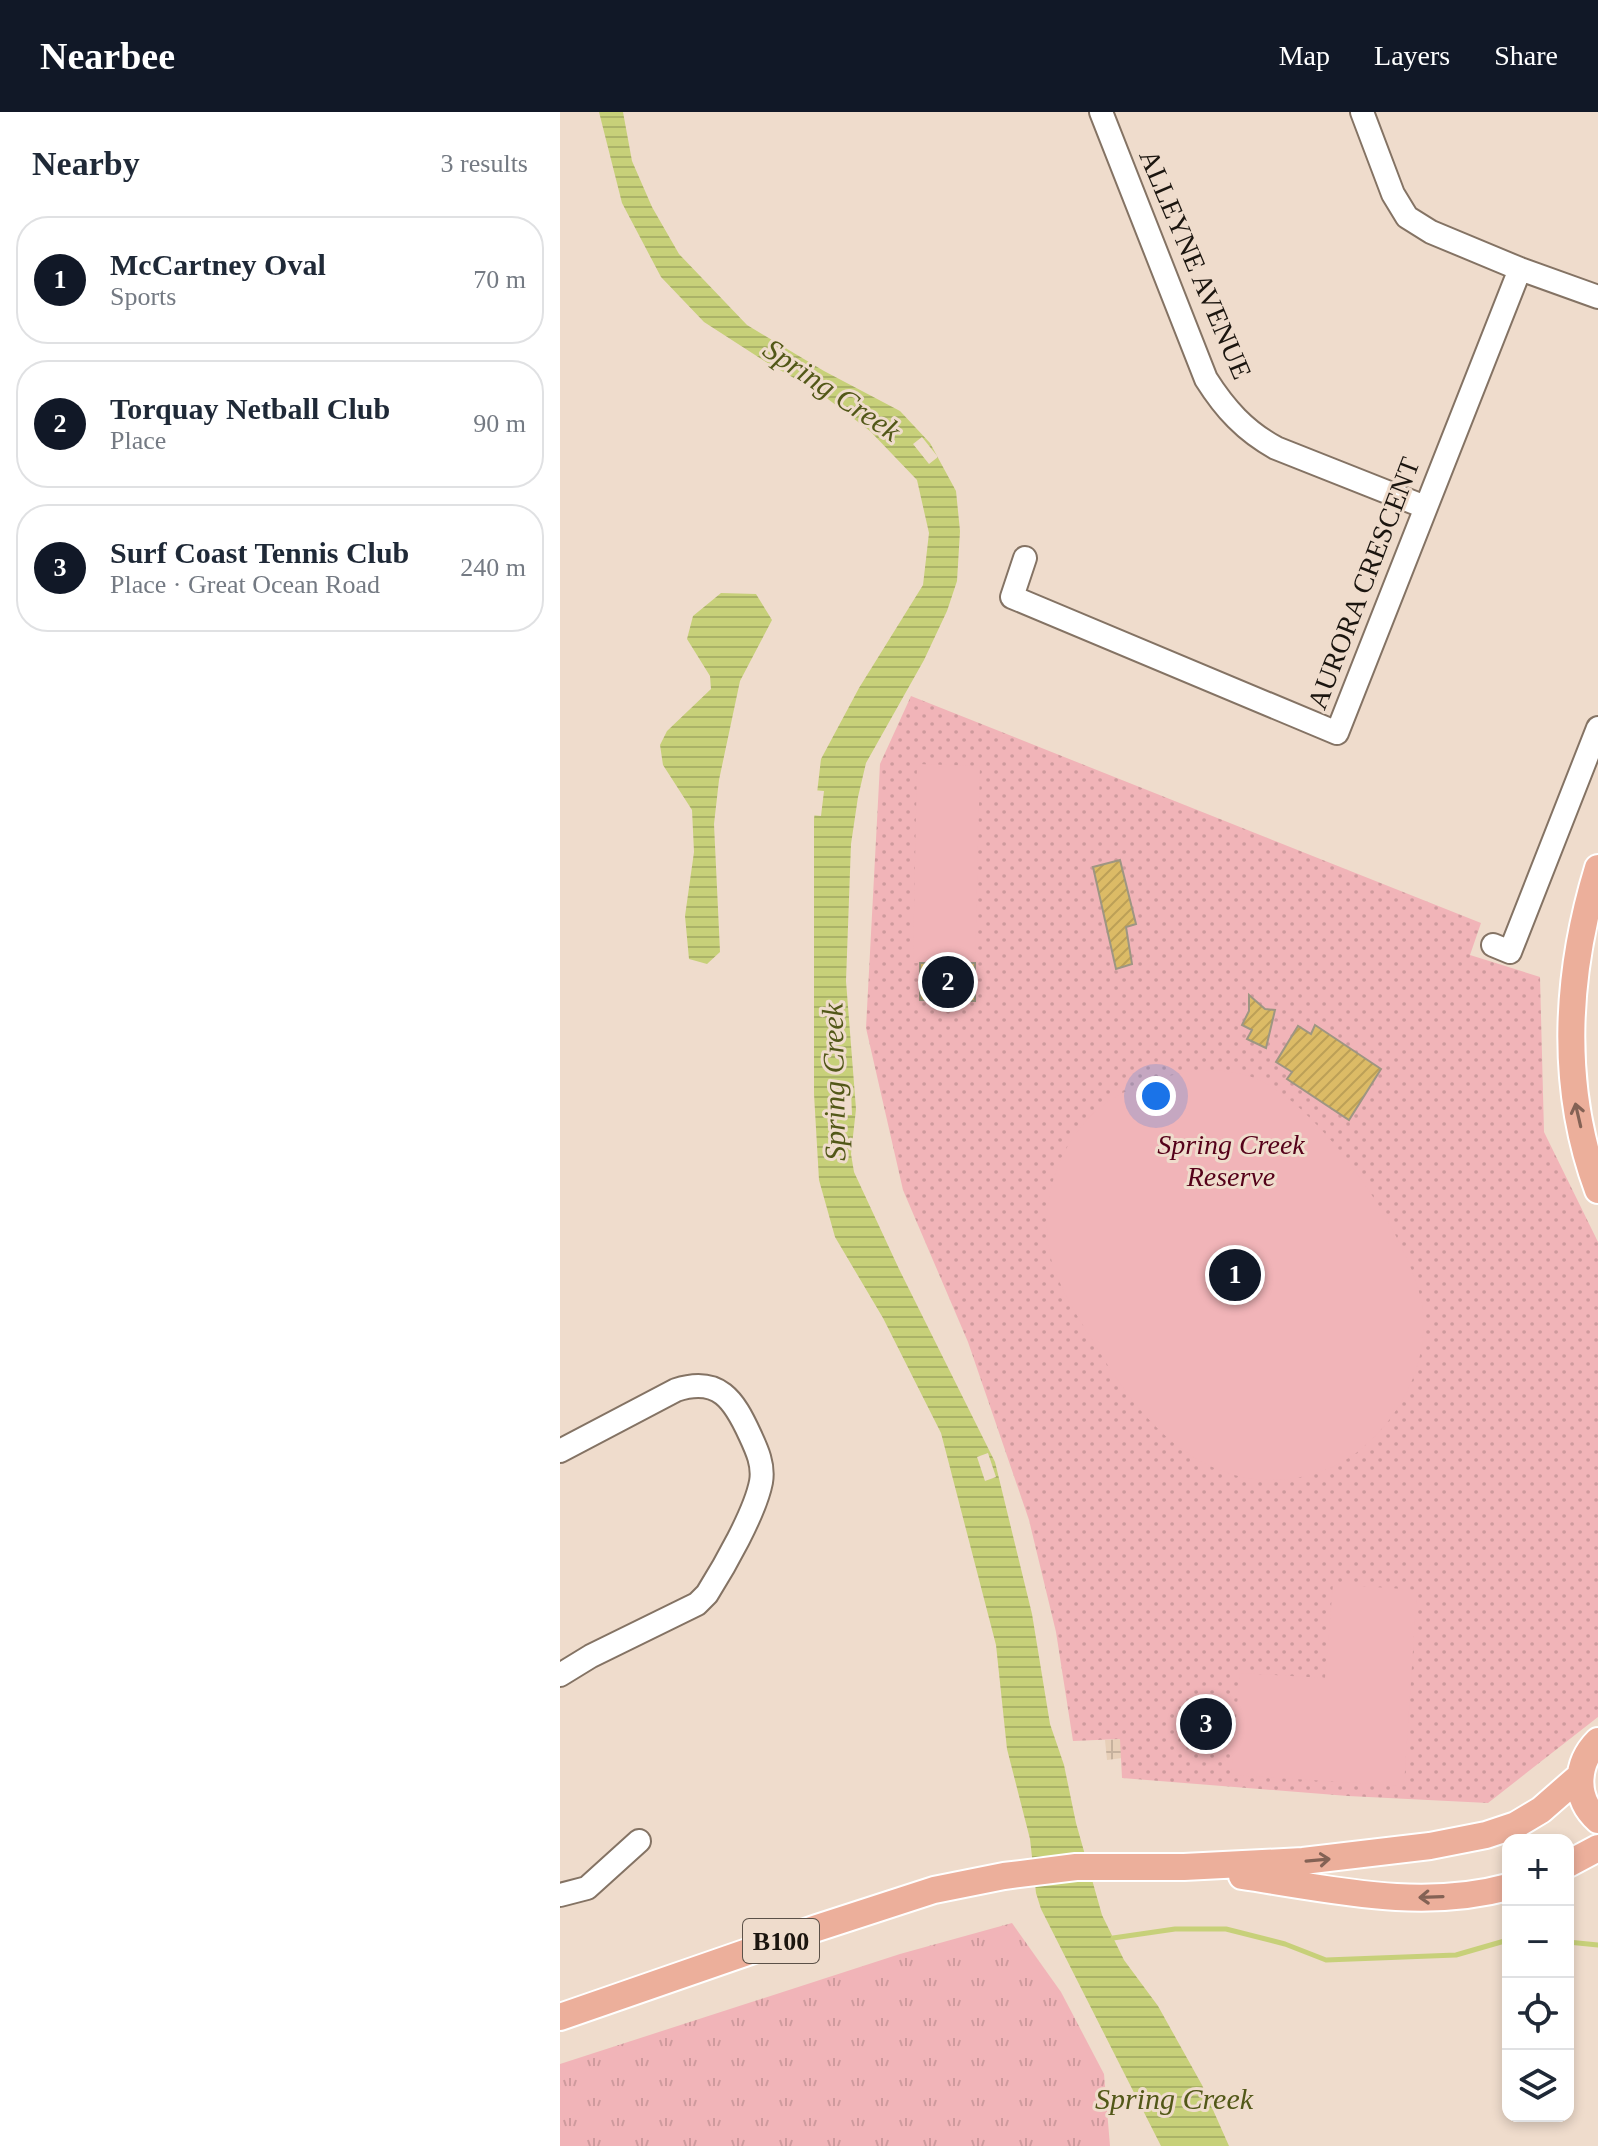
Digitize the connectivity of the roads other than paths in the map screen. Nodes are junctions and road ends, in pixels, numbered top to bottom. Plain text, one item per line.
1 (1101, 112) edge
2 (1362, 112) edge
3 (1520, 269) junction
4 (1598, 297) edge
5 (1425, 507) junction
6 (1025, 558) dead end
7 (1598, 728) edge
8 (1598, 868) edge
9 (1509, 952) dead end
10 (1598, 1190) edge
11 (560, 1451) edge
12 (560, 1675) edge
13 (1598, 1741) edge
14 (1580, 1776) junction
15 (1598, 1820) edge
16 (639, 1841) dead end
17 (1598, 1848) edge
18 (1574, 1861) edge
19 (1184, 1867) junction
20 (1502, 1888) edge
21 (560, 1895) edge
22 (560, 2017) edge

1 - 5 street, ALLEYNE AVENUE
2 - 3 street
3 - 4 street
3 - 5 street, AURORA CRESCENT
5 - 6 street, AURORA CRESCENT
7 - 9 street
10 -> 8 main road
11 - 12 street
13 - 14 main road, B100
14 - 15 main road
19 -> 14 main road, B100
16 - 21 street
17 - 18 main road
20 -> 19 main road, B100
19 - 22 main road, B100

